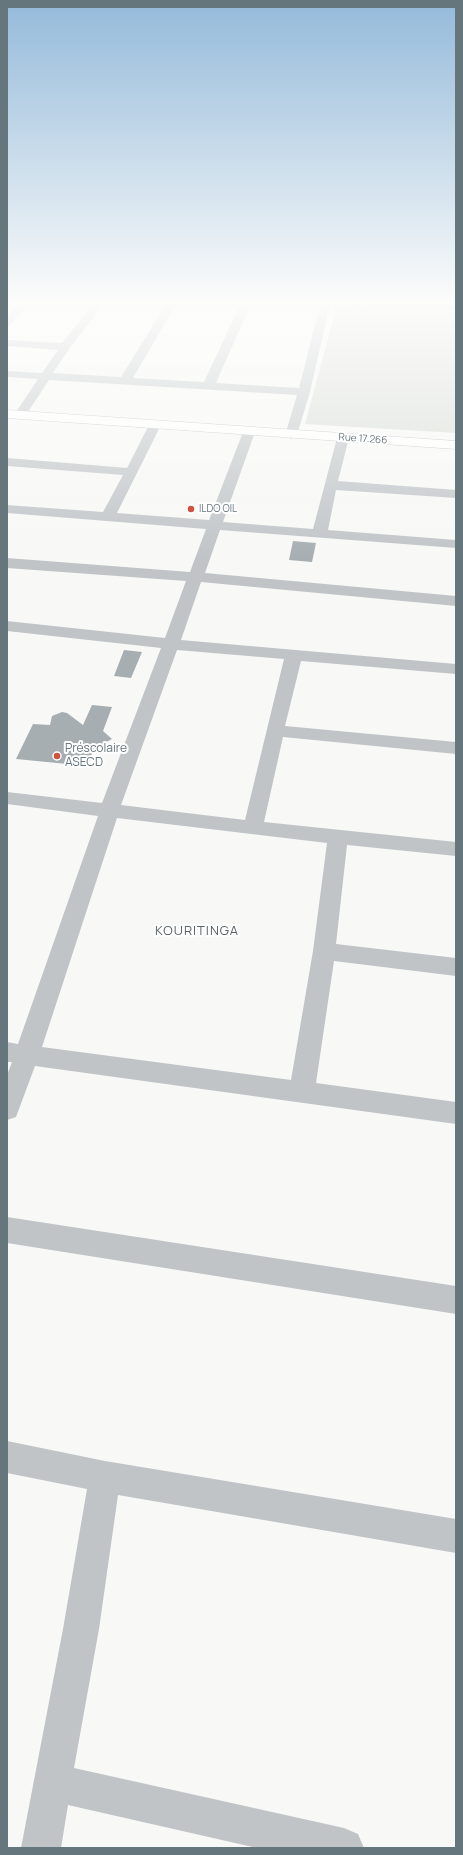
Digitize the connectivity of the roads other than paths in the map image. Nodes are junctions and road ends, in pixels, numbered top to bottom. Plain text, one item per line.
1 (39, 388) edge
2 (234, 388) edge
3 (305, 388) edge
4 (304, 392) junction
5 (7, 414) edge
6 (20, 415) junction
7 (155, 425) junction
8 (249, 432) junction
9 (291, 434) junction
10 (343, 438) junction
11 (456, 445) edge
12 (7, 462) edge
13 (132, 472) junction
14 (330, 485) junction
15 (456, 494) edge
16 (7, 509) edge
17 (108, 517) junction
18 (215, 526) junction
19 (320, 532) junction
20 (456, 544) edge
21 (7, 563) edge
22 (196, 577) junction
23 (456, 601) edge
24 (7, 626) edge
25 (170, 644) junction
26 (294, 655) junction
27 (456, 669) edge
28 (276, 731) junction
29 (456, 748) edge
30 (7, 798) edge
31 (109, 812) junction
32 (254, 828) junction
33 (338, 837) junction
34 (456, 849) edge
35 (324, 951) junction
36 (456, 967) edge
37 (17, 1053) edge
38 (302, 1091) junction
39 (7, 1109) edge
40 (456, 1113) edge
41 (7, 1230) edge
42 (456, 1300) edge
43 (7, 1457) edge
44 (105, 1477) junction
45 (456, 1536) edge
46 (54, 1783) junction
47 (41, 1848) edge
48 (344, 1848) edge

1 - 6 street
2 - 4 street
3 - 4 street
4 - 9 street
5 - 6 main road, Rue 17.266
6 - 7 main road, Rue 17.266
7 - 8 main road, Rue 17.266
7 - 13 street
8 - 9 main road, Rue 17.266
8 - 18 street
9 - 10 main road, Rue 17.266
10 - 11 main road, Rue 17.266
10 - 14 street
12 - 13 street
13 - 17 street
14 - 15 street
14 - 19 street
16 - 17 street
17 - 18 street
18 - 19 street
18 - 22 street
19 - 20 street
21 - 22 street
22 - 23 street
22 - 25 street
24 - 25 street
25 - 26 street
25 - 31 street
26 - 27 street
26 - 28 street
28 - 29 street
28 - 32 street
30 - 31 street
31 - 32 street
31 - 37 street
32 - 33 street
33 - 34 street
33 - 35 street
35 - 36 street
35 - 38 street
37 - 38 street
37 - 39 street
38 - 40 street
41 - 42 street
43 - 44 street
44 - 45 street
44 - 46 street
46 - 47 street
46 - 48 street

